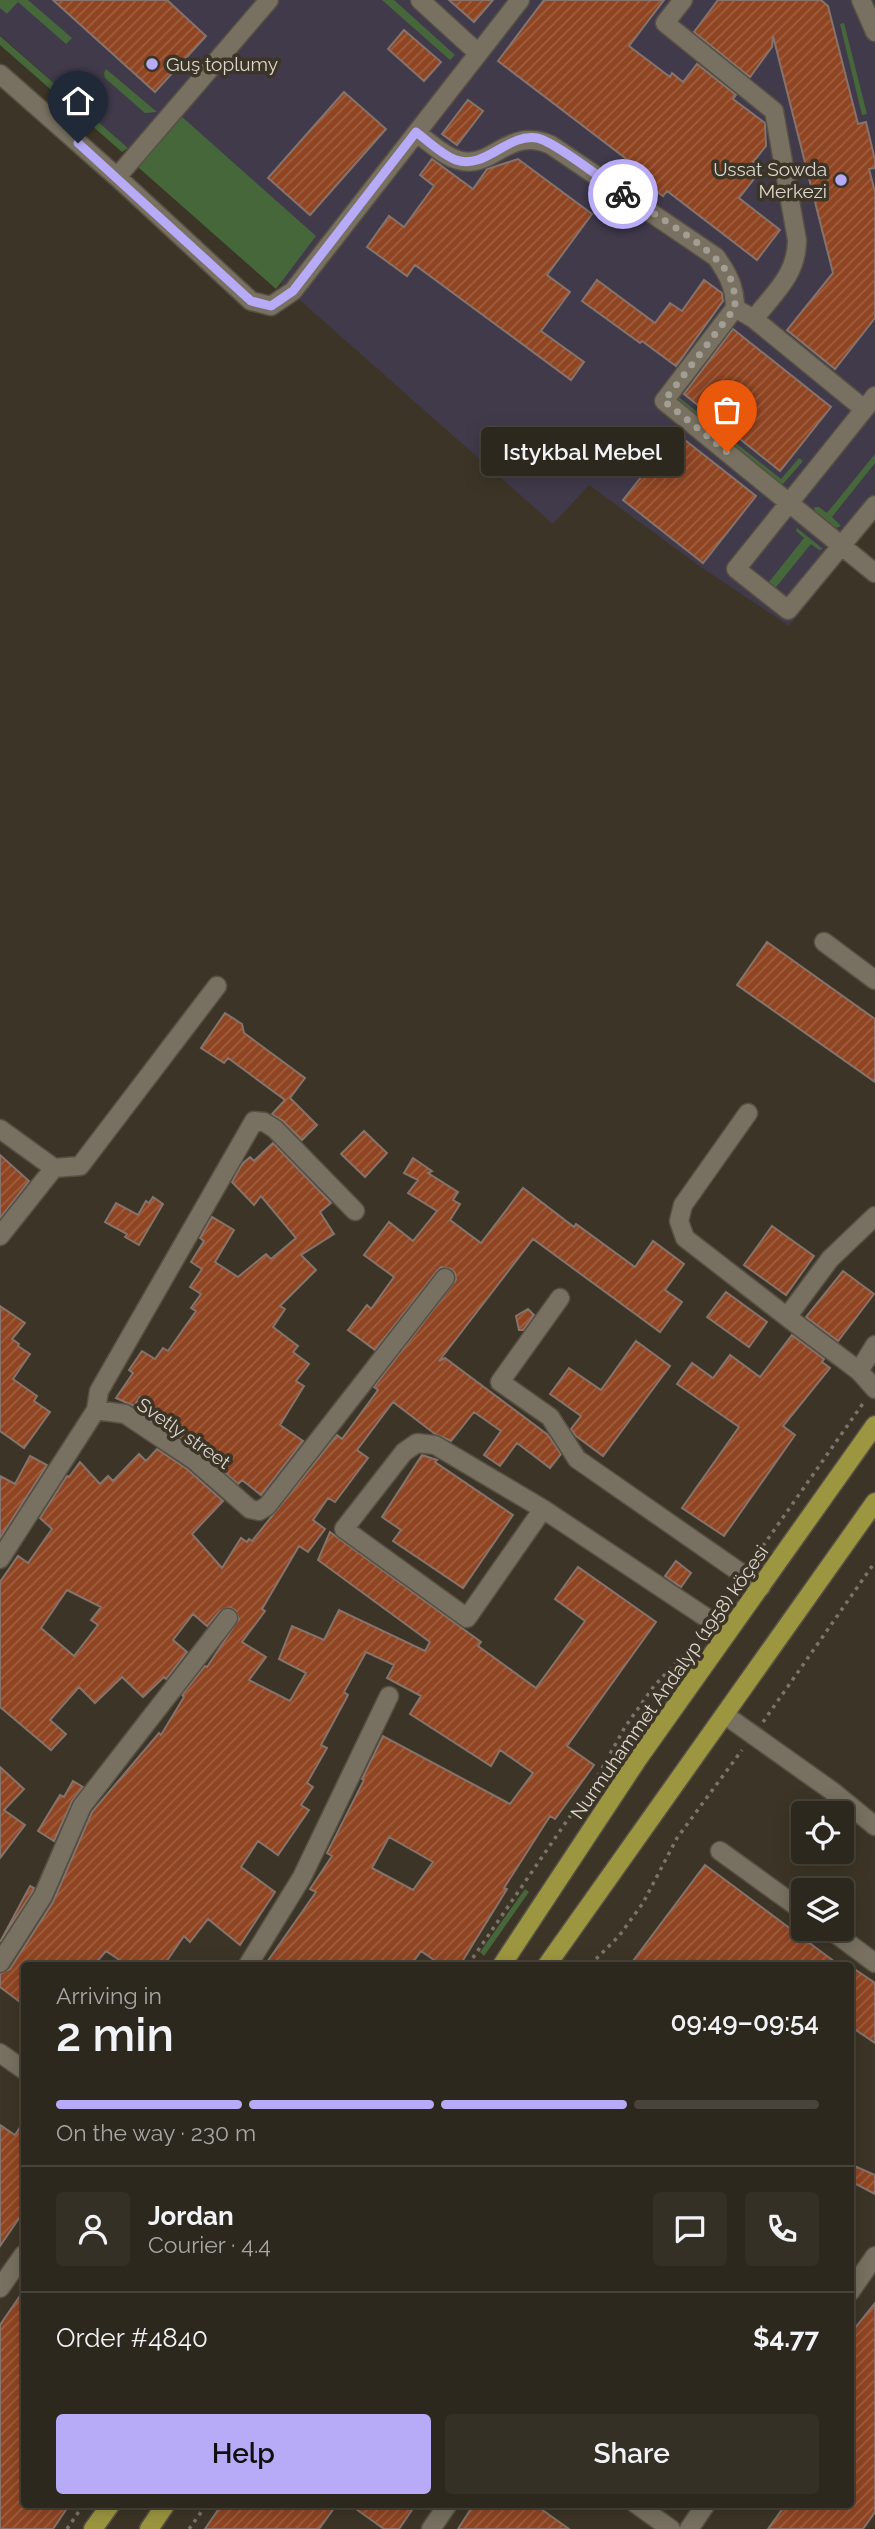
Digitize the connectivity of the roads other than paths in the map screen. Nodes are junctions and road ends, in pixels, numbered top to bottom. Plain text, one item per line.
1 (269, 0) edge
2 (420, 0) edge
3 (520, 0) edge
4 (683, 0) edge
5 (861, 0) edge
6 (875, 32) edge
7 (478, 53) junction
8 (0, 74) edge
9 (416, 132) junction
10 (117, 177) junction
11 (735, 308) junction
12 (754, 319) junction
13 (870, 402) edge
14 (789, 503) junction
15 (875, 505) edge
16 (841, 545) junction
17 (875, 573) edge
18 (824, 942) dead end
19 (875, 980) edge
20 (217, 986) dead end
21 (748, 1113) dead end
22 (0, 1129) edge
23 (54, 1168) junction
24 (355, 1211) dead end
25 (875, 1216) edge
26 (0, 1236) edge
27 (445, 1278) dead end
28 (561, 1298) dead end
29 (787, 1317) junction
30 (875, 1345) edge
31 (859, 1371) junction
32 (874, 1388) edge
33 (96, 1410) junction
34 (875, 1425) edge
35 (875, 1502) edge
36 (542, 1508) junction
37 (0, 1559) edge
38 (761, 1587) junction
39 (228, 1618) dead end
40 (727, 1632) junction
41 (389, 1696) dead end
42 (725, 1715) junction
43 (875, 1826) edge
44 (720, 1851) dead end
45 (791, 1902) edge
46 (845, 1941) edge
47 (250, 1962) edge
48 (504, 1962) edge
49 (549, 1962) edge
50 (0, 1963) edge
51 (875, 1963) edge
52 (0, 2053) edge
53 (21, 2068) edge
54 (875, 2256) edge
55 (21, 2258) edge
56 (854, 2286) edge
57 (0, 2288) edge
58 (108, 2508) edge
59 (163, 2508) edge
60 (445, 2508) edge
61 (642, 2508) edge
62 (703, 2508) edge
63 (93, 2529) edge
64 (149, 2529) edge
65 (431, 2529) edge
66 (671, 2529) edge
67 (690, 2529) edge

1 - 10 street
2 - 7 street
3 - 7 street
4 - 12 street
5 - 6 street
7 - 9 street
8 - 10 street
9 - 10 street
9 - 11 street
11 - 12 street
11 - 14 street
12 - 13 street
13 - 14 street
14 - 16 street
14 - 16 street
15 - 16 street
16 - 17 street
18 - 19 street
20 - 23 street
21 - 29 street
22 - 23 street
23 - 26 street
24 - 33 street
25 - 29 street
27 - 33 street, Svetly street
28 - 38 street
29 - 31 street
30 - 31 street
31 - 32 street
33 - 37 street
34 - 38 main road, Nurmuhammet Andalyp (1958) köçesi
35 - 42 main road
36 - 36 street
36 - 40 street
38 - 40 main road, Nurmuhammet Andalyp (1958) köçesi
39 - 50 street
40 - 48 main road, Nurmuhammet Andalyp (1958) köçesi
41 - 47 street
42 - 43 street
42 - 49 main road
44 - 45 street
46 - 51 street
52 - 53 street
54 - 56 street
55 - 57 street
58 - 63 main road
59 - 64 main road
60 - 65 street
61 - 66 street
62 - 67 street

